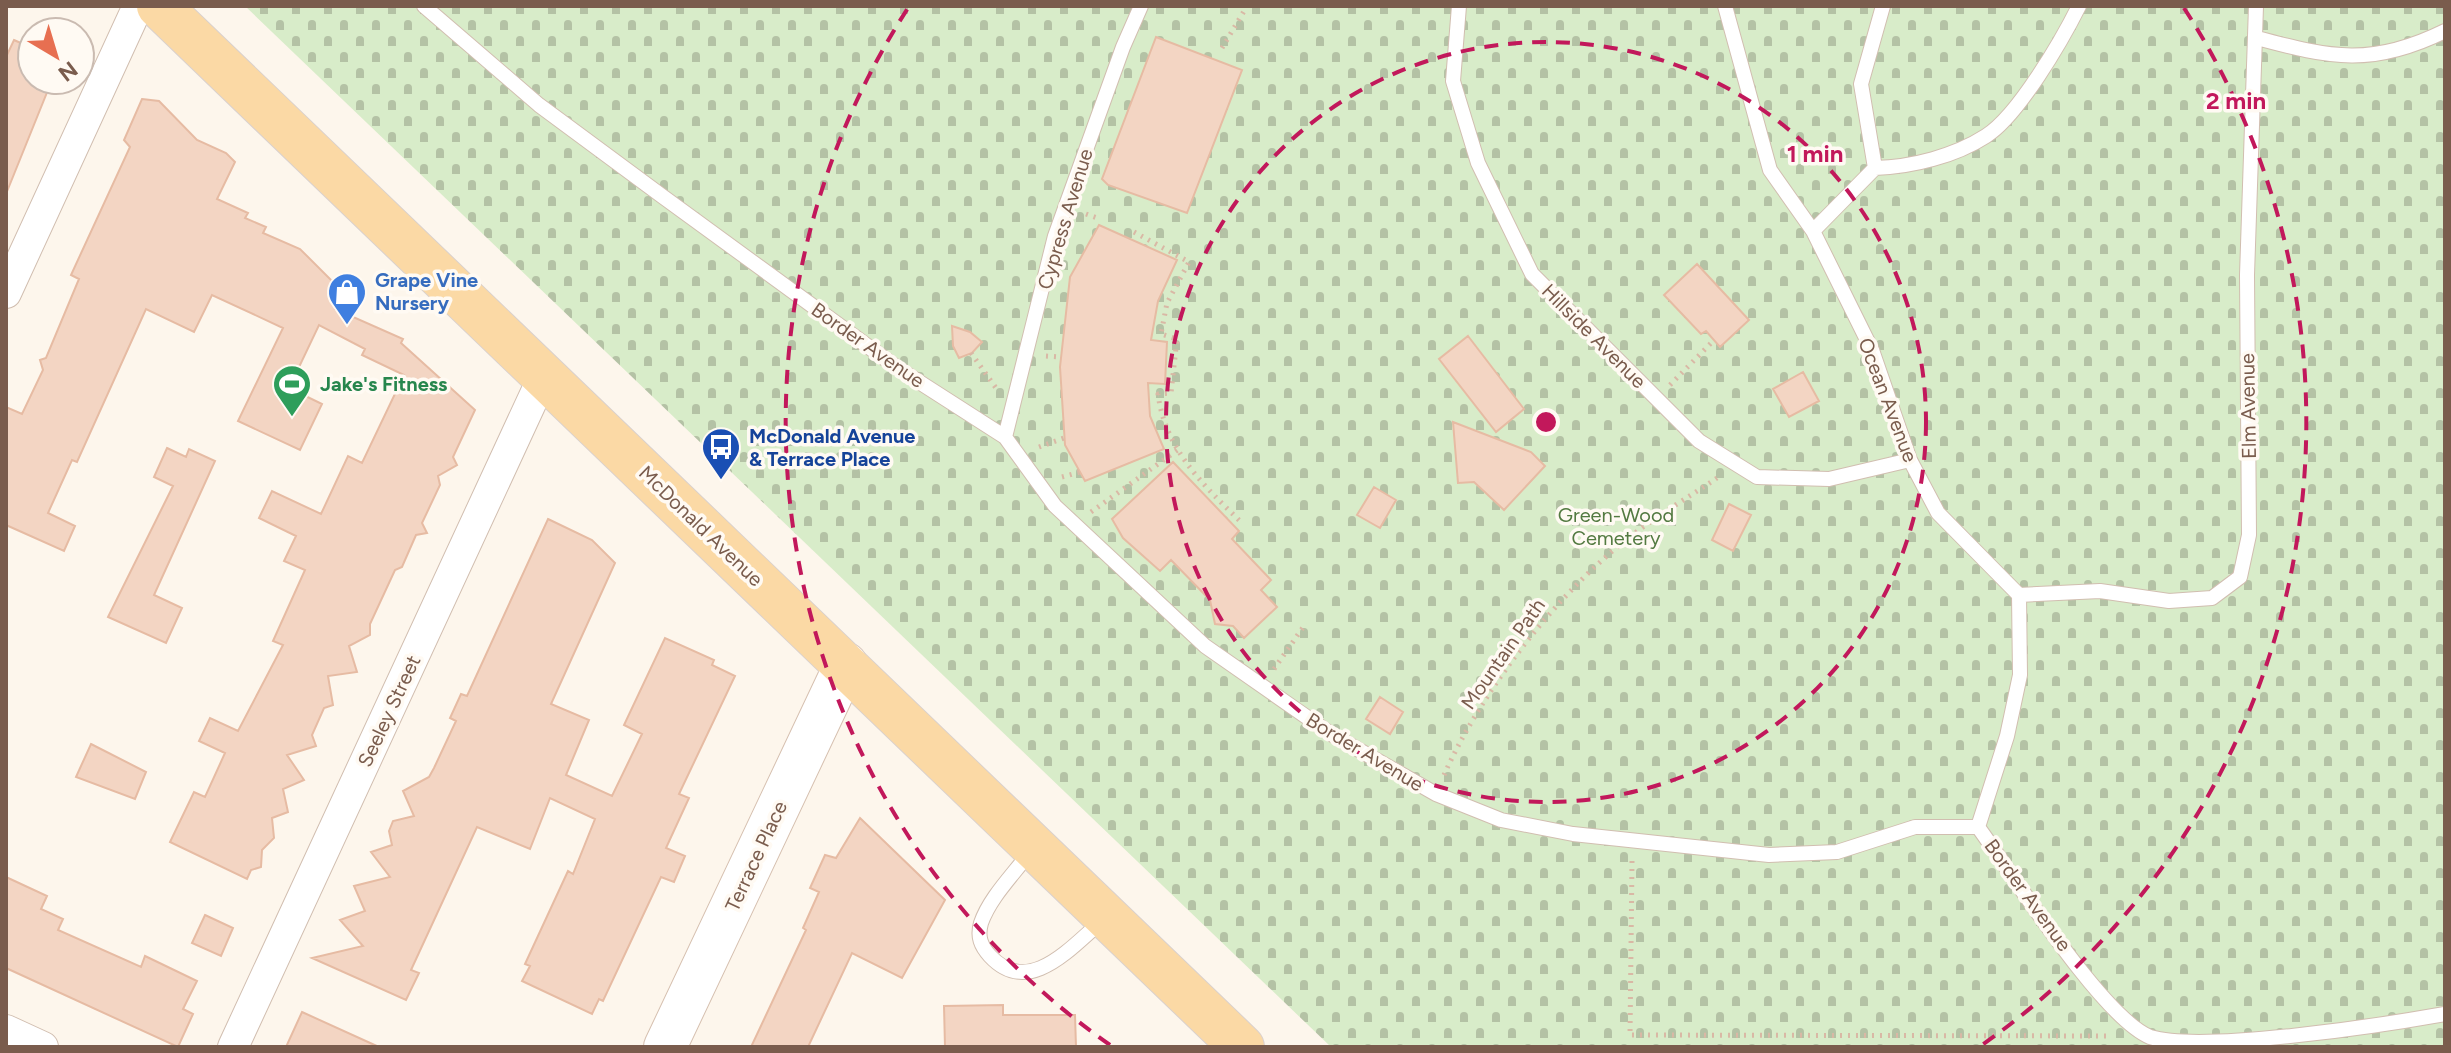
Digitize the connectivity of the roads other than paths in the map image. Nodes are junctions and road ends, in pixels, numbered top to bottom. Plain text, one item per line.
1 (138, 6) edge
2 (159, 6) edge
3 (424, 6) edge
4 (1141, 6) edge
5 (1459, 6) edge
6 (1725, 6) edge
7 (1883, 6) edge
8 (2079, 6) edge
9 (2256, 6) edge
10 (2445, 31) edge
11 (2257, 38) junction
12 (1875, 168) junction
13 (1813, 231) junction
14 (6, 293) edge
15 (544, 375) junction
16 (1005, 437) junction
17 (1910, 460) junction
18 (2019, 595) junction
19 (846, 664) junction
20 (1978, 827) junction
21 (1035, 845) junction
22 (1108, 916) junction
23 (2445, 1014) edge
24 (6, 1030) edge
25 (43, 1047) edge
26 (233, 1047) edge
27 (665, 1047) edge
28 (1242, 1047) edge

1 - 14 street
2 - 15 main road, McDonald Avenue
3 - 16 lane, Border Avenue
4 - 16 lane, Cypress Avenue
5 - 17 lane, Hillside Avenue
6 - 13 lane, Ocean Avenue
7 - 12 lane
8 - 12 lane
9 - 11 lane, Elm Avenue
10 - 11 lane
11 - 18 lane, Elm Avenue
12 - 13 lane
13 - 17 lane, Ocean Avenue
15 - 19 main road, McDonald Avenue
15 - 26 street, Seeley Street
16 - 20 lane, Border Avenue
17 - 18 lane, Ocean Avenue
18 - 20 lane
19 - 21 main road, McDonald Avenue
19 - 27 main road, Terrace Place
20 - 23 lane, Border Avenue
21 - 22 main road, McDonald Avenue
21 - 22 lane
22 - 28 main road, McDonald Avenue
24 - 25 street

